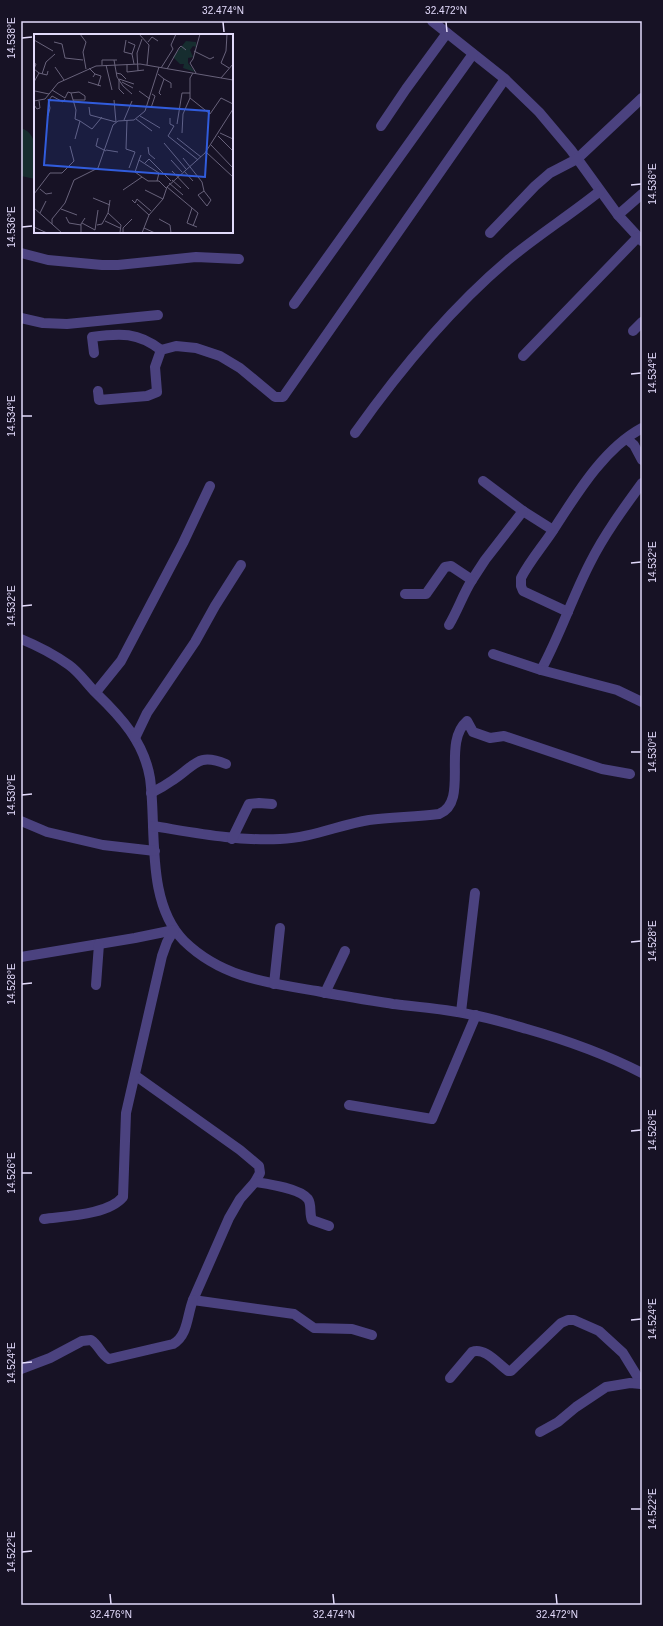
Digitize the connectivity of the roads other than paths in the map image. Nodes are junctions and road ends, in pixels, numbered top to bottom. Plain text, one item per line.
1 (432, 21) edge
2 (447, 33) junction
3 (473, 54) junction
4 (505, 79) junction
5 (642, 98) edge
6 (381, 126) dead end
7 (577, 160) junction
8 (600, 191) junction
9 (642, 194) edge
10 (618, 215) junction
11 (490, 233) dead end
12 (640, 239) edge
13 (21, 253) edge
14 (239, 259) dead end
15 (294, 304) dead end
16 (158, 315) dead end
17 (21, 318) edge
18 (642, 322) edge
19 (633, 331) dead end
20 (161, 350) junction
21 (94, 352) dead end
22 (523, 356) dead end
23 (98, 391) dead end
24 (642, 428) edge
25 (355, 433) dead end
26 (627, 439) junction
27 (642, 460) edge
28 (483, 481) dead end
29 (642, 484) edge
30 (210, 486) dead end
31 (523, 511) junction
32 (553, 530) junction
33 (241, 564) dead end
34 (472, 580) junction
35 (405, 594) dead end
36 (568, 612) junction
37 (448, 625) dead end
38 (21, 639) edge
39 (493, 654) dead end
40 (541, 670) junction
41 (96, 692) junction
42 (642, 702) edge
43 (135, 738) junction
44 (226, 764) dead end
45 (630, 774) dead end
46 (152, 793) junction
47 (272, 804) dead end
48 (21, 821) edge
49 (153, 826) junction
50 (232, 839) junction
51 (155, 851) junction
52 (475, 893) dead end
53 (280, 928) dead end
54 (174, 930) junction
55 (99, 944) junction
56 (345, 951) dead end
57 (21, 957) edge
58 (274, 984) junction
59 (96, 985) dead end
60 (325, 993) junction
61 (461, 1012) junction
62 (476, 1015) junction
63 (642, 1072) edge
64 (136, 1076) junction
65 (349, 1105) dead end
66 (255, 1182) junction
67 (44, 1219) dead end
68 (329, 1226) dead end
69 (193, 1300) junction
70 (372, 1336) dead end
71 (21, 1369) edge
72 (450, 1378) dead end
73 (642, 1384) edge
74 (540, 1432) dead end

1 - 2 street
2 - 3 street
2 - 6 street
3 - 4 street
3 - 15 street
4 - 7 street
4 - 20 street
5 - 7 street
7 - 8 street
7 - 11 street
8 - 10 street
8 - 25 street
9 - 10 street
10 - 12 street
12 - 22 street
13 - 14 street
16 - 17 street
18 - 19 street
20 - 21 street
20 - 23 street
24 - 26 street
26 - 27 street
26 - 32 street
28 - 31 street
29 - 36 street
30 - 41 street
31 - 32 street
31 - 34 street
32 - 36 street
33 - 43 street
34 - 35 street
34 - 37 street
36 - 40 street
38 - 41 street
39 - 40 street
40 - 42 street
41 - 43 street
43 - 46 street
44 - 46 street
45 - 50 street
46 - 49 street
47 - 50 street
48 - 51 street
49 - 50 street
49 - 51 street
51 - 54 street
52 - 61 street
53 - 58 street
54 - 55 street
54 - 58 street
54 - 64 street
55 - 57 street
55 - 59 street
56 - 60 street
58 - 60 street
60 - 61 street
61 - 62 street
62 - 63 street
62 - 65 street
64 - 66 street
64 - 67 street
66 - 68 street
66 - 69 street
69 - 70 street
69 - 71 street
72 - 73 street
73 - 74 street

